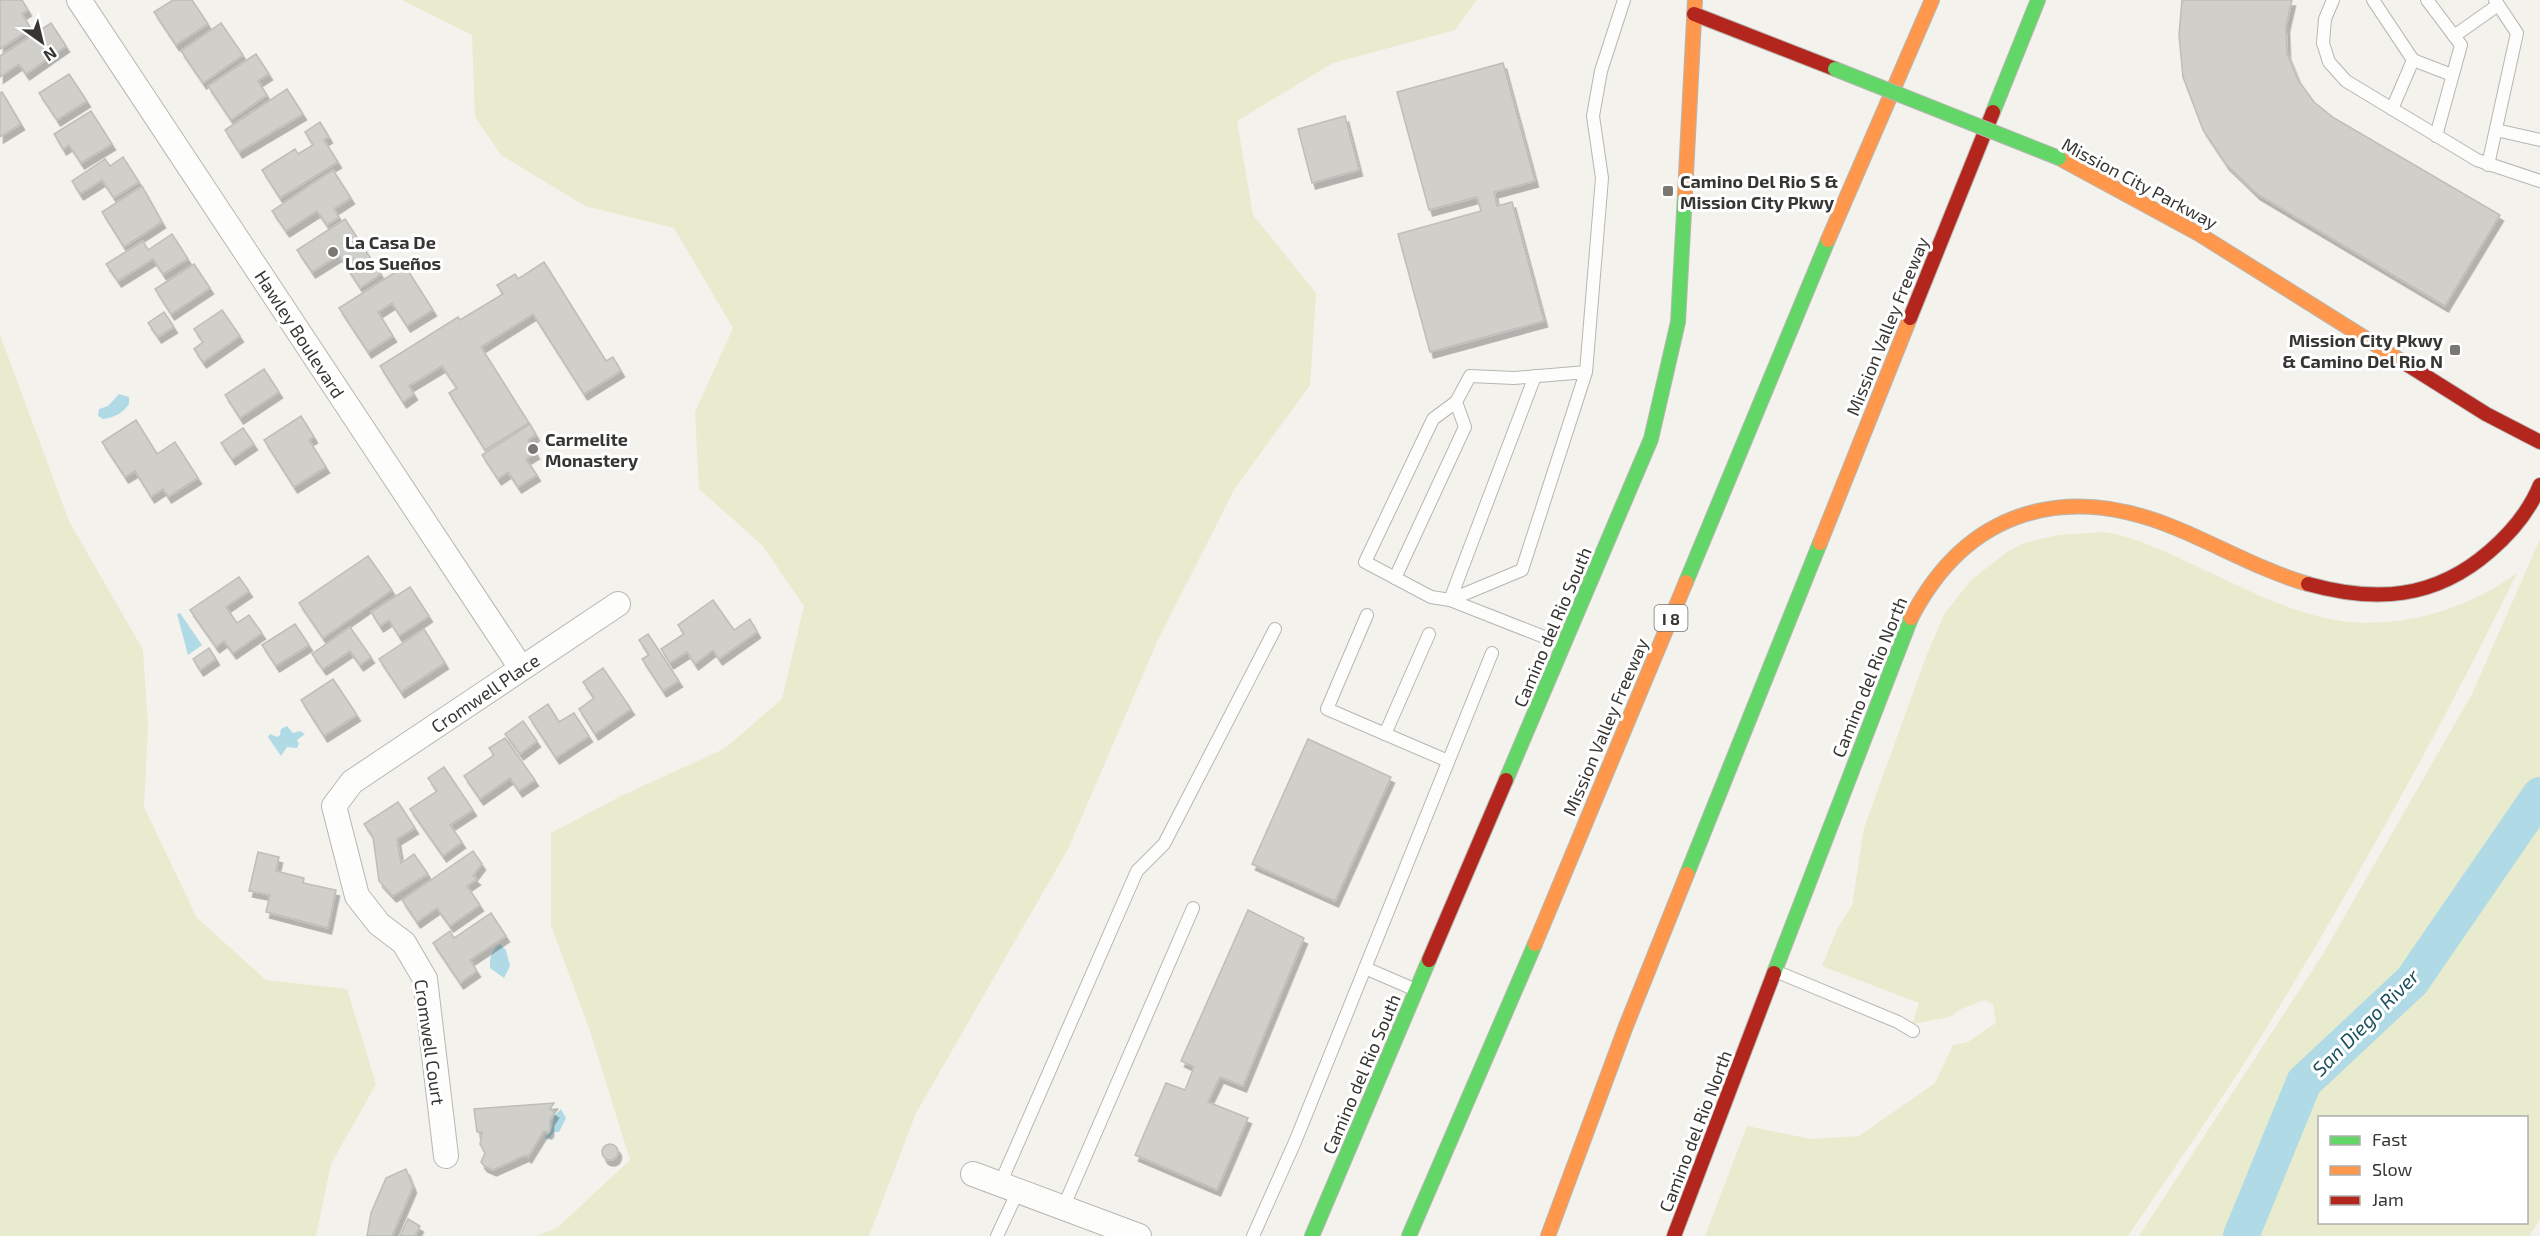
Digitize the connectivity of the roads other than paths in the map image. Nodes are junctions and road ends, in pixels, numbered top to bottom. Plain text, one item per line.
1 (79, 0) edge
2 (1624, 0) edge
3 (1932, 0) edge
4 (2038, 0) edge
5 (2333, 0) edge
6 (2373, 0) edge
7 (2427, 0) edge
8 (2496, 2) edge
9 (1694, 7) edge
10 (2454, 36) junction
11 (2413, 60) junction
12 (2452, 75) junction
13 (2392, 109) junction
14 (2496, 130) junction
15 (2436, 136) junction
16 (2540, 140) edge
17 (2488, 165) junction
18 (2540, 181) edge
19 (1586, 372) junction
20 (1535, 376) junction
21 (1456, 402) junction
22 (2540, 442) edge
23 (2540, 485) edge
24 (1395, 578) junction
25 (1450, 600) junction
26 (618, 604) dead end
27 (1367, 615) dead end
28 (1275, 629) dead end
29 (1429, 633) dead end
30 (1564, 645) junction
31 (1492, 652) dead end
32 (521, 668) junction
33 (1385, 734) junction
34 (1448, 761) junction
35 (352, 782) joint
36 (1193, 908) dead end
37 (1365, 968) junction
38 (1774, 970) junction
39 (1416, 991) junction
40 (1913, 1031) dead end
41 (446, 1156) dead end
42 (973, 1173) dead end
43 (1009, 1187) junction
44 (1063, 1208) junction
45 (997, 1236) edge
46 (1139, 1236) edge
47 (1253, 1236) edge
48 (1312, 1236) edge
49 (1409, 1236) edge
50 (1548, 1236) edge
51 (1674, 1236) edge

1 - 32 street, Hawley Boulevard
2 - 19 lane
3 - 49 main road, Mission Valley Freeway / I 8
4 - 50 main road, Mission Valley Freeway
5 - 13 lane
6 - 11 lane
7 - 10 lane
8 - 10 lane
8 - 14 lane
9 - 22 main road, Mission City Parkway, bridge
9 - 30 main road, Camino del Rio South
10 - 12 lane
11 - 12 lane
11 - 13 lane
12 - 15 lane
13 - 15 lane
14 - 16 lane
14 - 17 lane
15 - 17 lane
17 - 18 lane
19 - 20 lane
19 - 25 lane
20 - 21 lane
20 - 25 lane
21 - 24 lane
21 - 24 lane
23 - 38 main road, Camino del Rio North
24 - 25 lane
25 - 30 lane
26 - 32 street, Cromwell Place
27 - 33 lane
28 - 43 lane
29 - 33 lane
30 - 39 main road, Camino del Rio South
31 - 34 lane
32 - 35 street, Cromwell Place
33 - 34 lane
34 - 37 lane
35 - 41 street, Cromwell Court
36 - 44 lane
37 - 39 lane
37 - 47 lane
38 - 40 lane
38 - 51 main road, Camino del Rio North
39 - 48 main road, Camino del Rio South
42 - 43 street
43 - 44 street
43 - 45 lane
44 - 46 street

